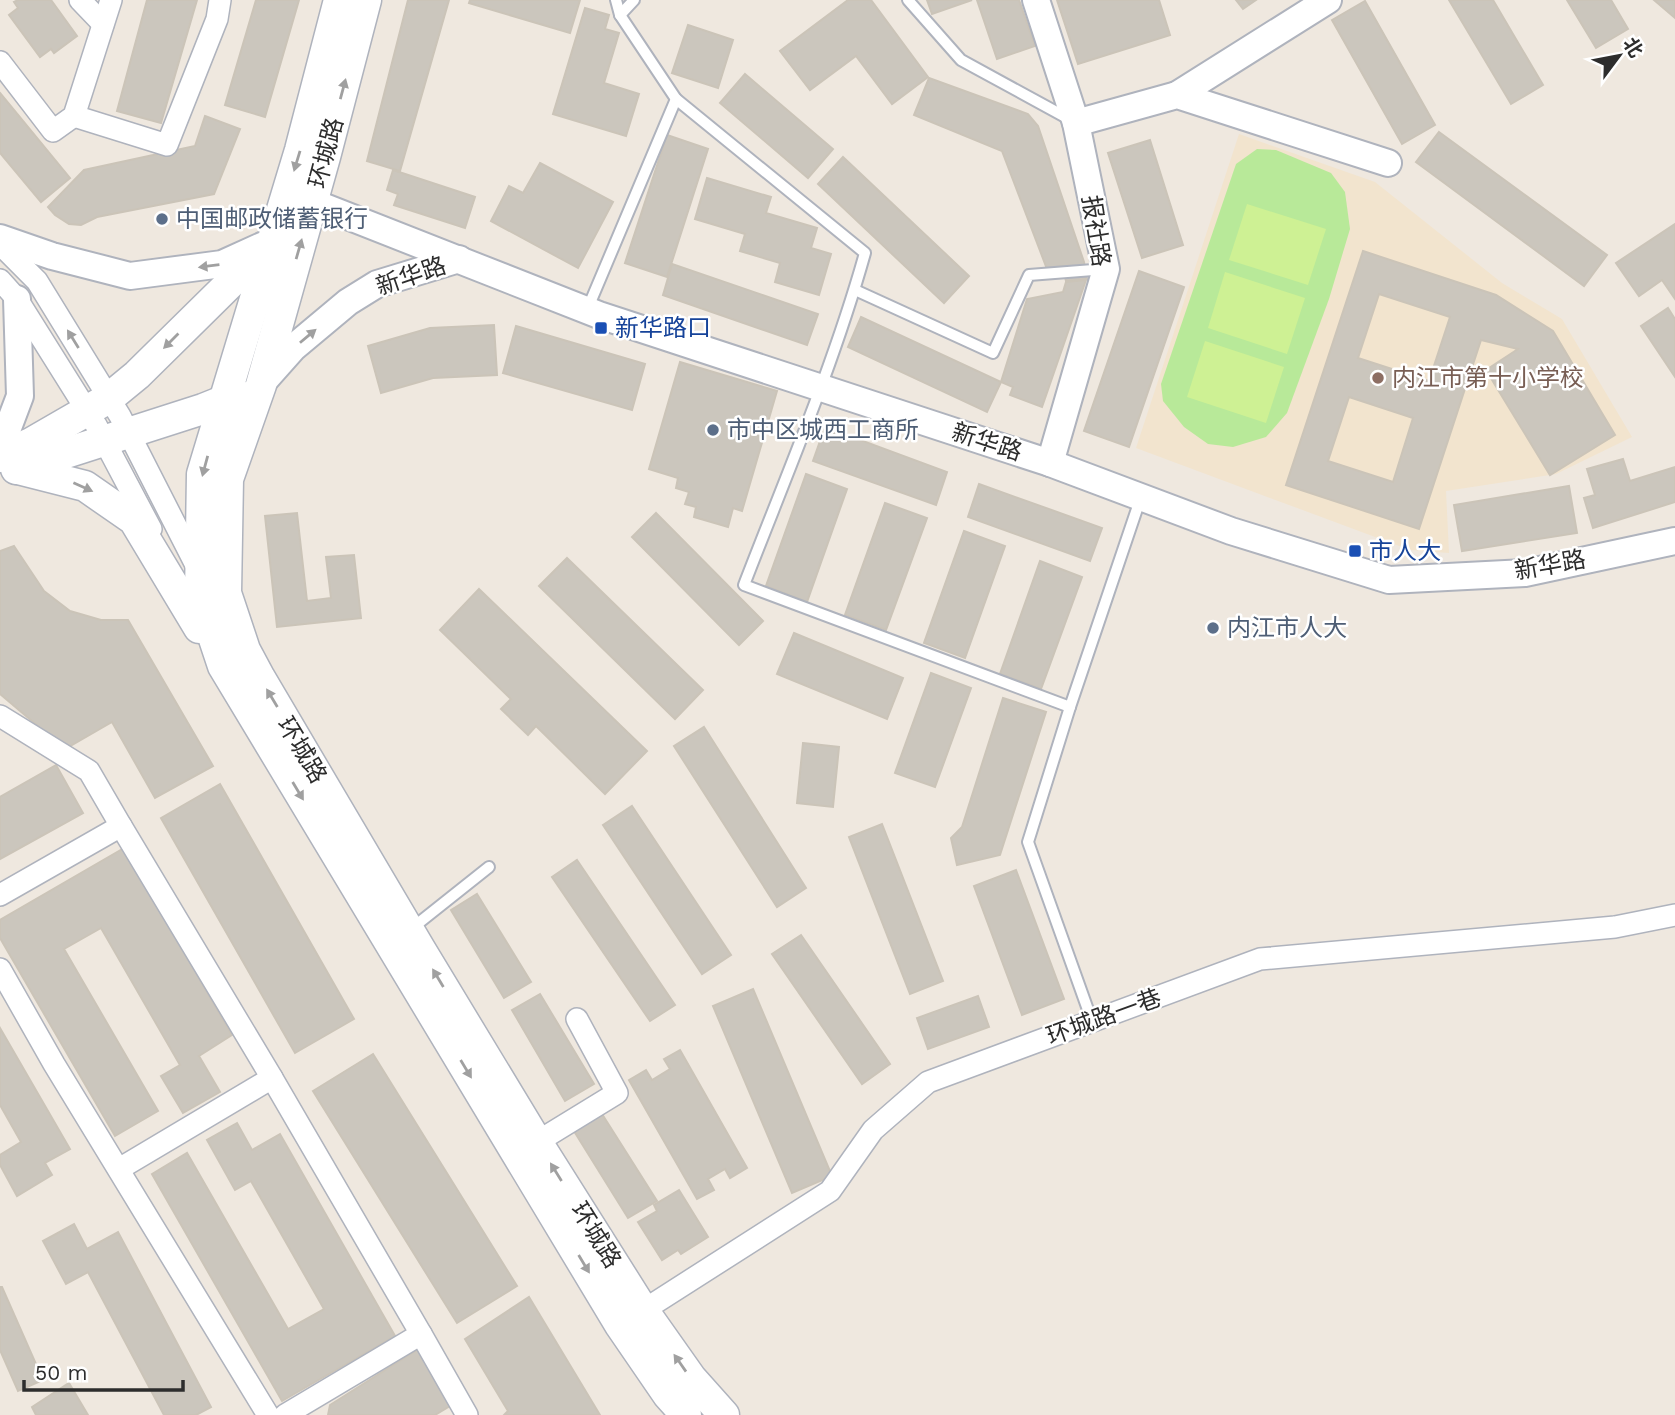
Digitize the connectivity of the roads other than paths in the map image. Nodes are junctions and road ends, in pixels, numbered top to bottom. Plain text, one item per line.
1 (80, 0) edge
2 (111, 0) edge
3 (220, 0) edge
4 (339, 0) edge
5 (366, 0) edge
6 (616, 0) edge
7 (634, 0) edge
8 (908, 0) edge
9 (1035, 0) edge
10 (1328, 0) edge
11 (620, 15) junction
12 (103, 24) junction
13 (0, 62) edge
14 (1177, 94) junction
15 (676, 99) junction
16 (74, 116) junction
17 (1076, 123) junction
18 (1388, 163) dead end
19 (300, 197) junction
20 (0, 238) edge
21 (272, 242) junction
22 (0, 244) edge
23 (459, 259) junction
24 (1106, 269) junction
25 (9, 290) edge
26 (855, 290) junction
27 (587, 310) junction
28 (261, 385) junction
29 (820, 387) junction
30 (225, 401) junction
31 (98, 404) junction
32 (117, 437) junction
33 (10, 459) edge
34 (1050, 463) junction
35 (1141, 498) junction
36 (1675, 541) edge
37 (200, 573) junction
38 (234, 658) junction
39 (1070, 707) junction
40 (0, 716) edge
41 (121, 826) junction
42 (489, 867) dead end
43 (0, 895) edge
44 (1675, 915) edge
45 (409, 931) junction
46 (0, 968) edge
47 (577, 1019) dead end
48 (1092, 1021) junction
49 (272, 1078) junction
50 (537, 1142) junction
51 (118, 1169) junction
52 (632, 1318) junction
53 (421, 1334) junction
54 (268, 1415) edge
55 (285, 1415) edge
56 (467, 1415) edge
57 (686, 1415) edge
58 (724, 1415) edge

1 - 12 street
2 - 12 street
3 - 16 street
4 -> 19 main road, 环城路
19 -> 5 main road, 环城路
6 - 11 lane
7 - 11 lane
8 - 17 lane
9 - 17 street, 报社路
10 - 14 street
11 - 15 lane
12 - 16 street
13 - 16 street
14 - 17 street
14 - 18 street
15 - 26 lane
15 - 27 lane
17 - 24 street, 报社路
19 - 21 main road, 环城路
19 - 23 street
28 -> 19 main road, 环城路
21 -> 20 street
21 - 30 main road, 环城路
21 -> 31 main road
31 -> 22 street
23 - 27 street, 新华路
28 -> 23 street, 新华路
24 - 26 lane
24 - 34 street, 报社路
25 - 31 street
25 - 33 street
26 - 29 lane
27 - 29 street, 新华路
28 - 30 main road
28 - 38 main road, 环城路
29 - 34 street, 新华路
29 - 39 lane
30 - 32 main road
30 -> 37 main road, 环城路
31 - 32 street
31 - 33 main road
32 - 33 main road
32 - 37 street
32 - 38 street
33 -> 38 main road
34 - 35 street, 新华路
35 - 36 street, 新华路
35 - 39 lane
37 - 38 main road, 环城路
45 -> 38 main road, 环城路
38 -> 52 main road, 环城路
39 - 48 lane
40 - 41 street
41 - 43 street
41 - 49 street
42 - 45 lane
44 - 48 street, 环城路一巷
50 -> 45 main road, 环城路
46 - 51 street
47 - 50 street
48 - 52 street, 环城路一巷
49 - 51 street
49 - 53 street
52 -> 50 main road, 环城路
51 - 54 street
52 - 57 main road, 环城路
58 -> 52 main road, 环城路
53 - 55 street
53 - 56 street

